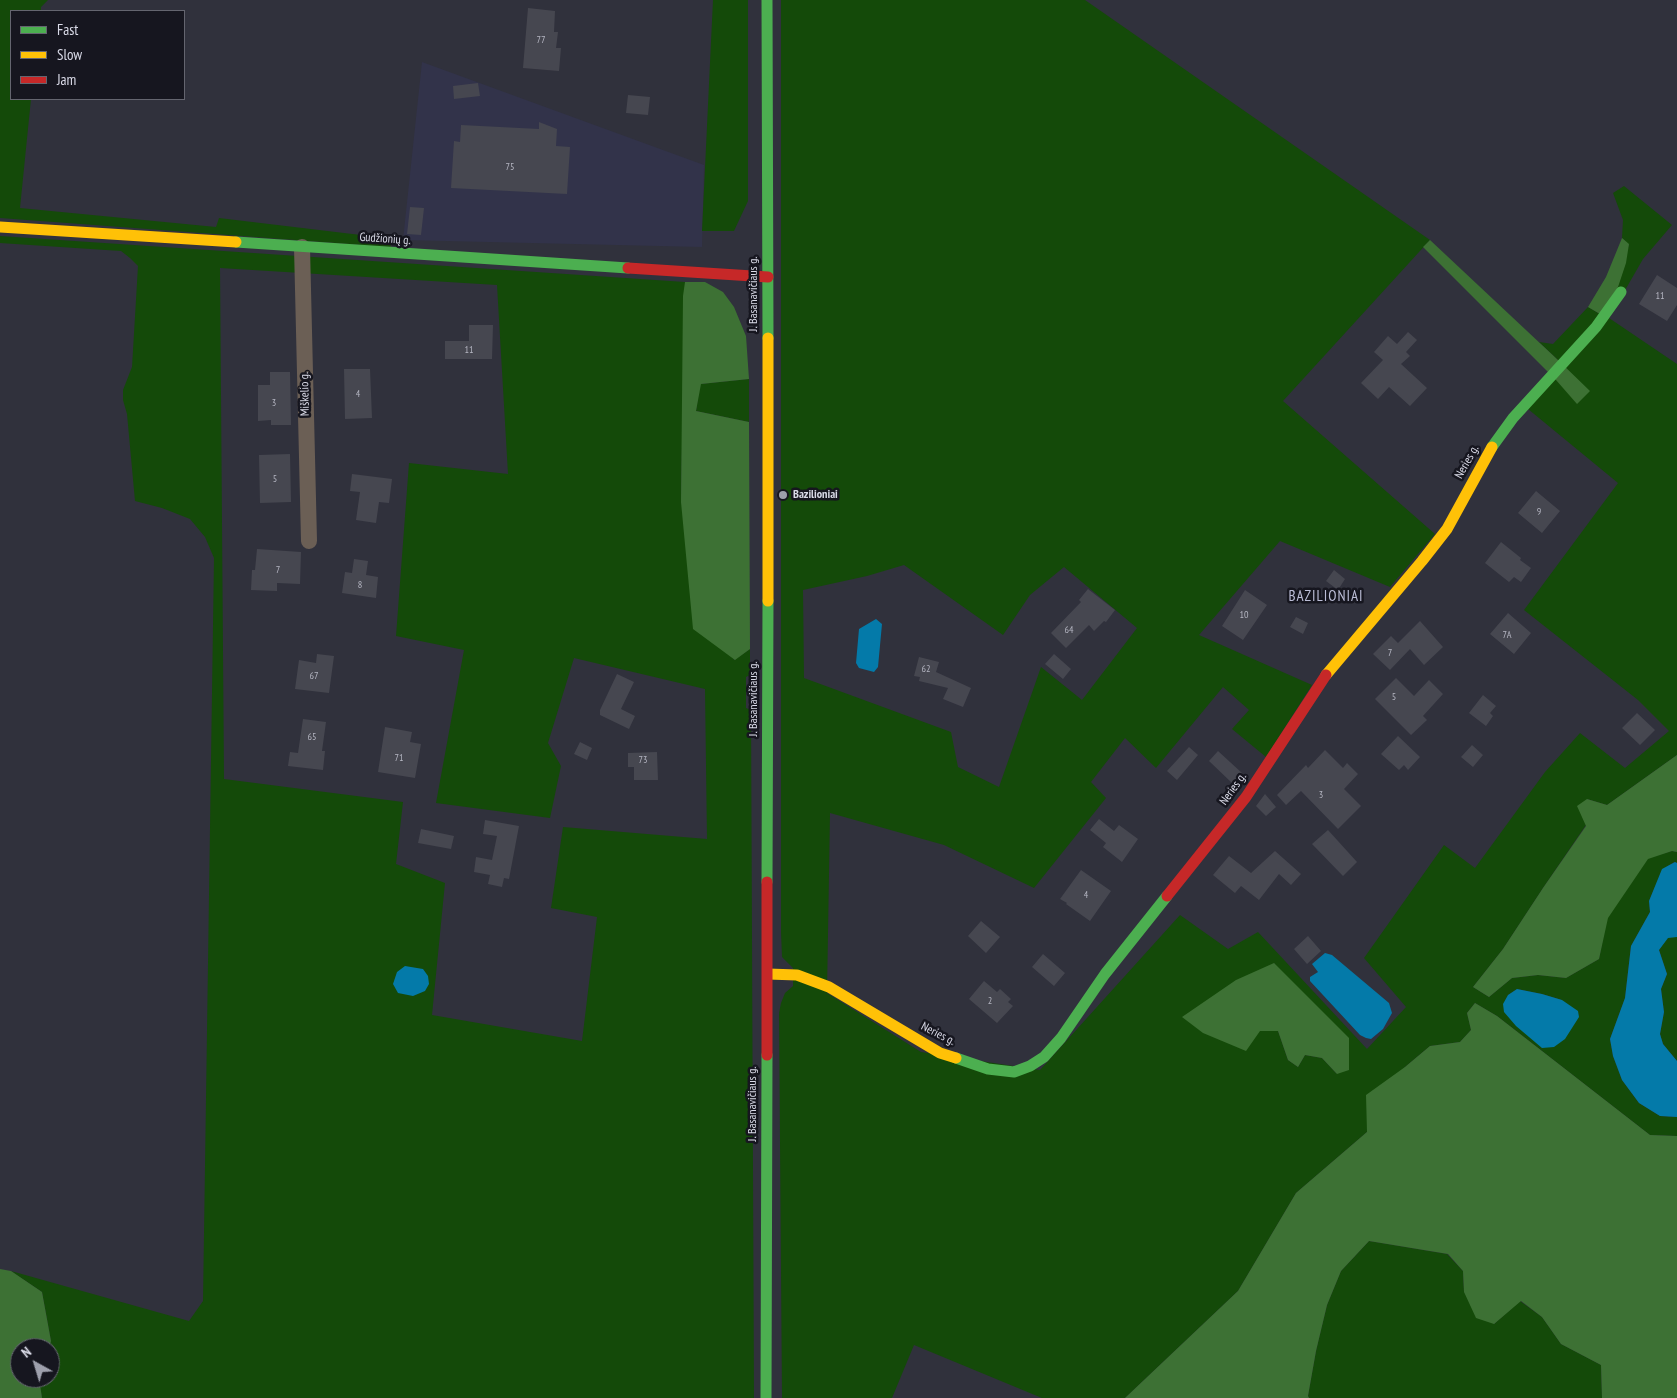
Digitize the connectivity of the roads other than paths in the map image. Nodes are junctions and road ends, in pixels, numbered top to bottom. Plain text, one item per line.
1 (767, 0) edge
2 (0, 228) edge
3 (302, 247) junction
4 (768, 277) junction
5 (1621, 292) dead end
6 (309, 541) dead end
7 (768, 974) junction
8 (766, 1398) edge

1 - 4 street, J. Basanavičiaus g.
2 - 3 street, Gudžionių g.
3 - 4 street, Gudžionių g.
3 - 6 street, Miškelio g.
4 - 7 street, J. Basanavičiaus g.
5 - 7 street, Neries g.
7 - 8 street, J. Basanavičiaus g.

